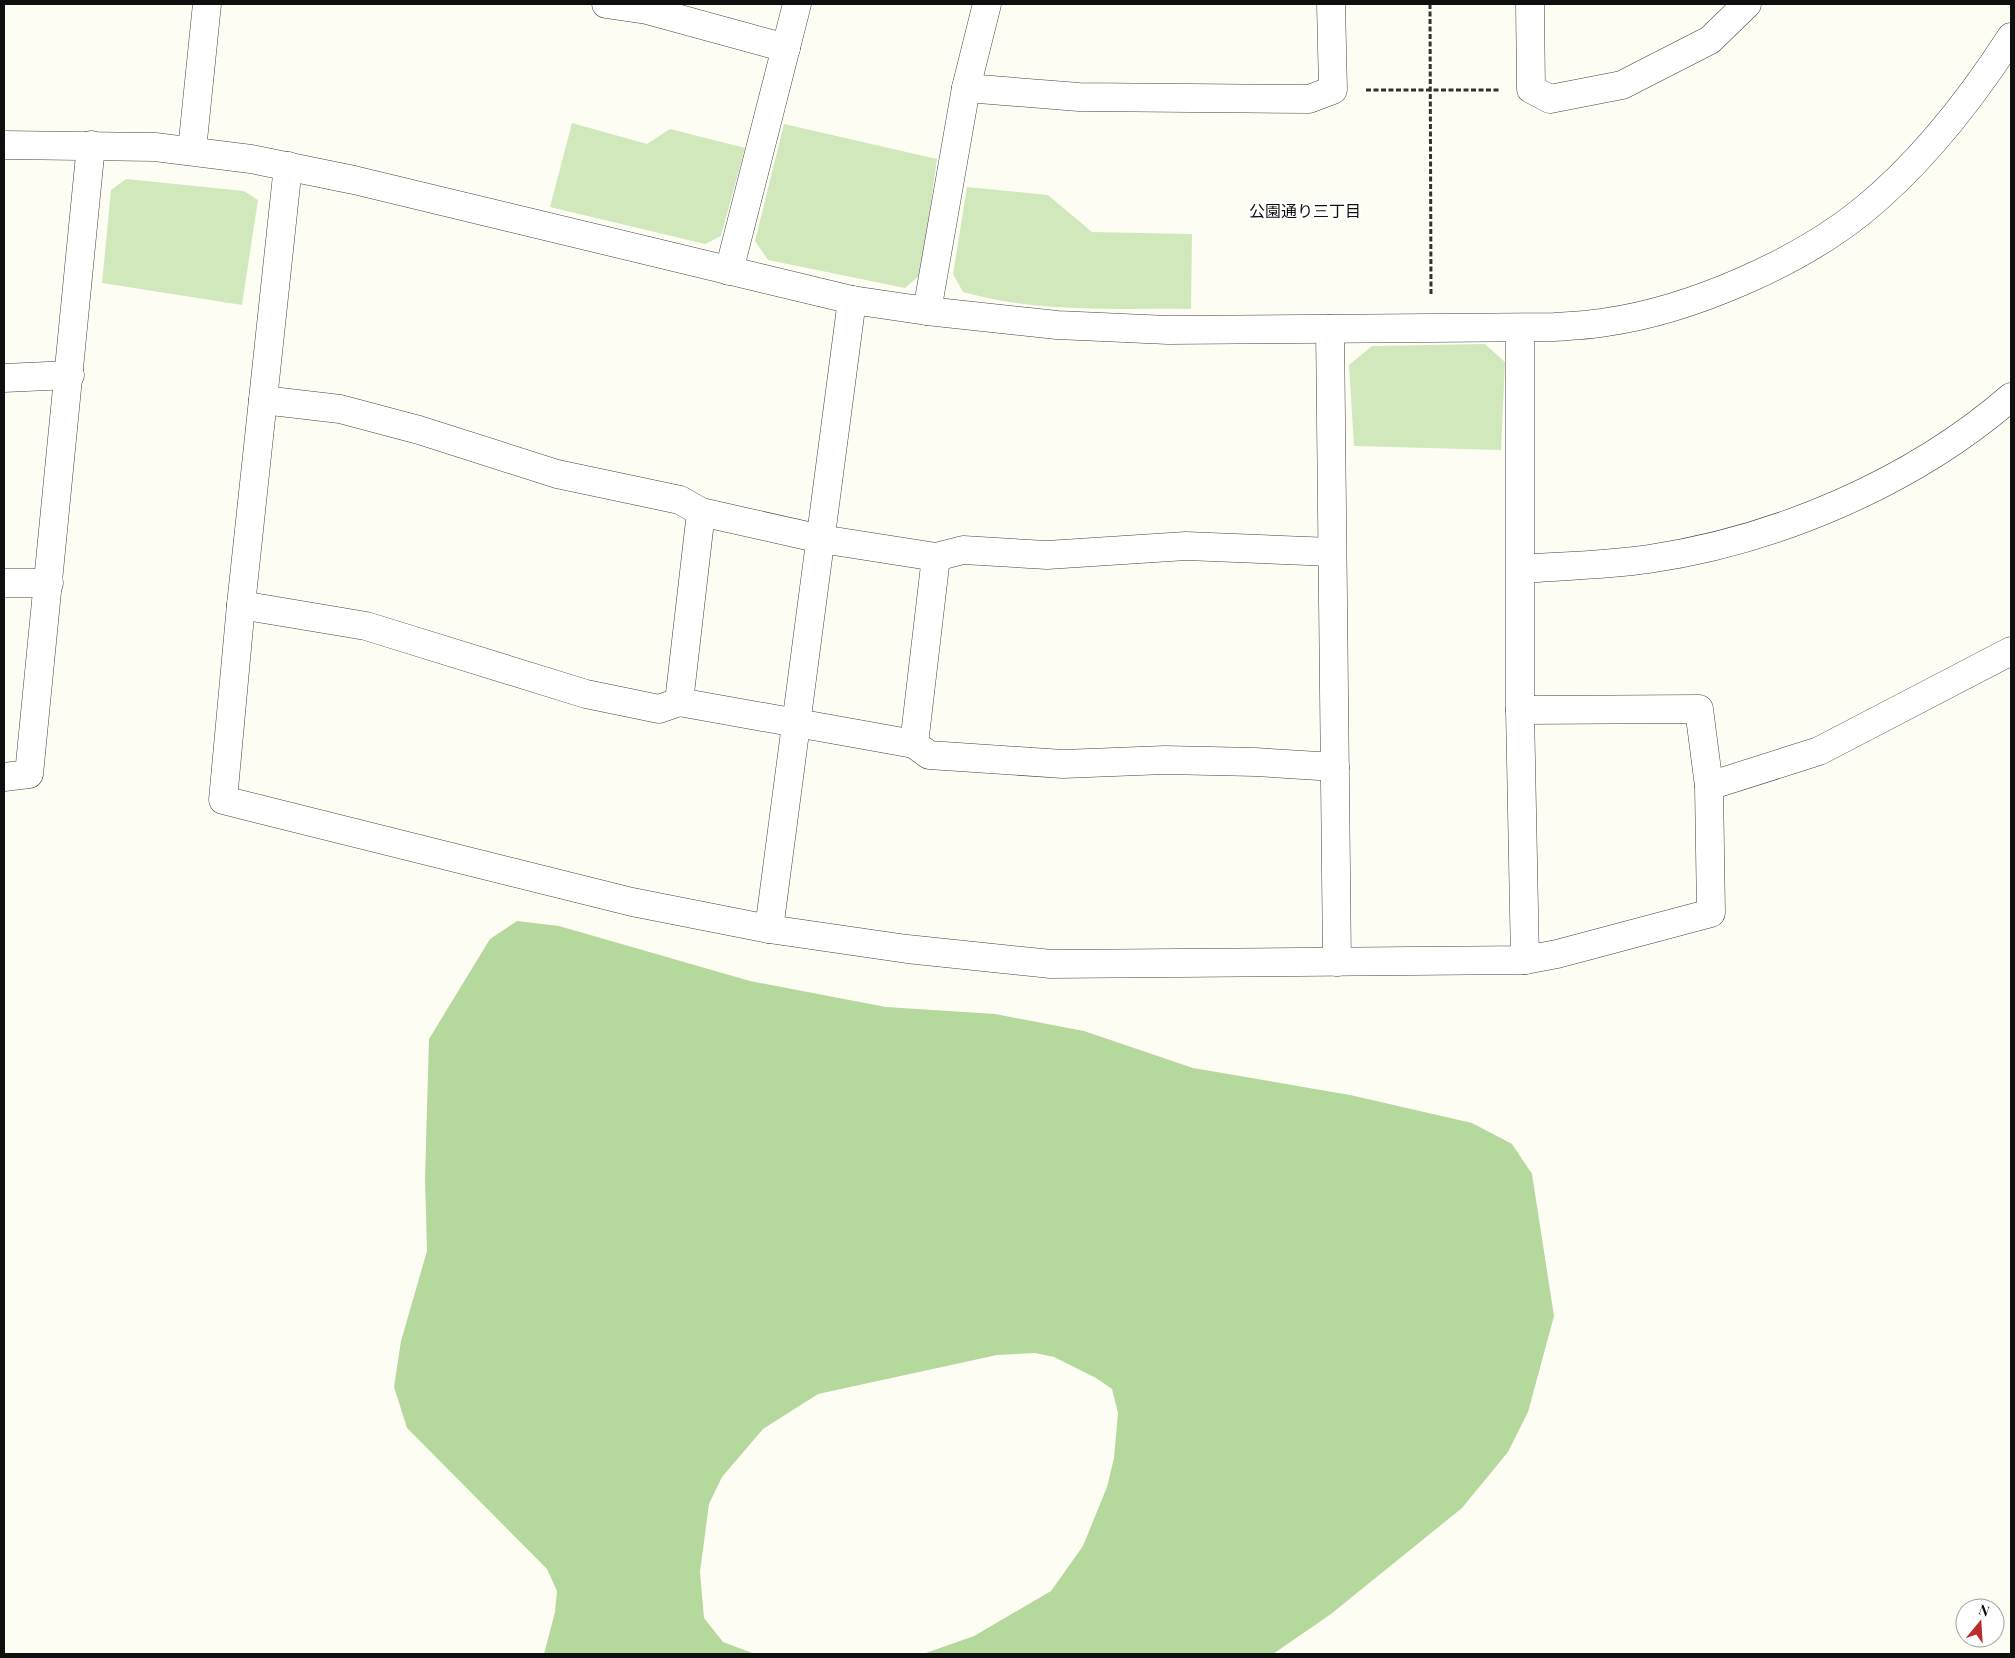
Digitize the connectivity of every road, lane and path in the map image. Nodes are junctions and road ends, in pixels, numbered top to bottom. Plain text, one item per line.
1 (207, 4) edge
2 (606, 4) edge
3 (797, 4) edge
4 (987, 4) edge
5 (1331, 4) edge
6 (1430, 4) edge
7 (1530, 4) edge
8 (1746, 4) edge
9 (2011, 37) edge
10 (786, 48) junction
11 (966, 88) junction
12 (1531, 89) junction
13 (1332, 90) junction
14 (1431, 91) junction
15 (4, 145) edge
16 (91, 145) junction
17 (192, 150) junction
18 (288, 166) junction
19 (729, 271) junction
20 (852, 300) junction
21 (928, 311) junction
22 (1330, 329) junction
23 (1431, 329) junction
24 (1520, 329) junction
25 (70, 375) junction
26 (4, 378) edge
27 (2011, 397) edge
28 (263, 400) junction
29 (701, 512) junction
30 (821, 539) junction
31 (1332, 552) junction
32 (936, 557) junction
33 (1521, 569) junction
34 (4, 583) edge
35 (49, 583) junction
36 (241, 605) junction
37 (2011, 651) edge
38 (679, 702) junction
39 (1520, 710) junction
40 (796, 724) junction
41 (914, 744) junction
42 (1335, 767) junction
43 (4, 777) edge
44 (1709, 786) junction
45 (769, 929) junction
46 (1525, 960) junction
47 (1337, 962) junction

1 - 17 street
2 - 10 street
3 - 10 street
4 - 11 street
5 - 13 street
6 - 14 path
7 - 12 street
8 - 12 street
9 - 24 street
10 - 19 street
11 - 13 street
11 - 21 street
12 - 14 path
13 - 14 path
14 - 23 path
15 - 16 street
16 - 17 street
16 - 25 street
17 - 18 street
18 - 19 street
18 - 28 street
19 - 20 street
20 - 21 street
20 - 30 street
21 - 22 street
22 - 23 street
22 - 31 street
23 - 24 street
24 - 33 street
25 - 26 street
25 - 35 street
27 - 33 street
28 - 29 street
28 - 36 street
29 - 30 street
29 - 38 street
30 - 32 street
30 - 40 street
31 - 32 street
31 - 42 street
32 - 41 street
33 - 39 street
34 - 35 street
35 - 43 street
36 - 38 street
36 - 45 street
37 - 44 street
38 - 40 street
39 - 44 street
39 - 46 street
40 - 41 street
40 - 45 street
41 - 42 street
42 - 47 street
44 - 46 street
45 - 47 street
46 - 47 street

